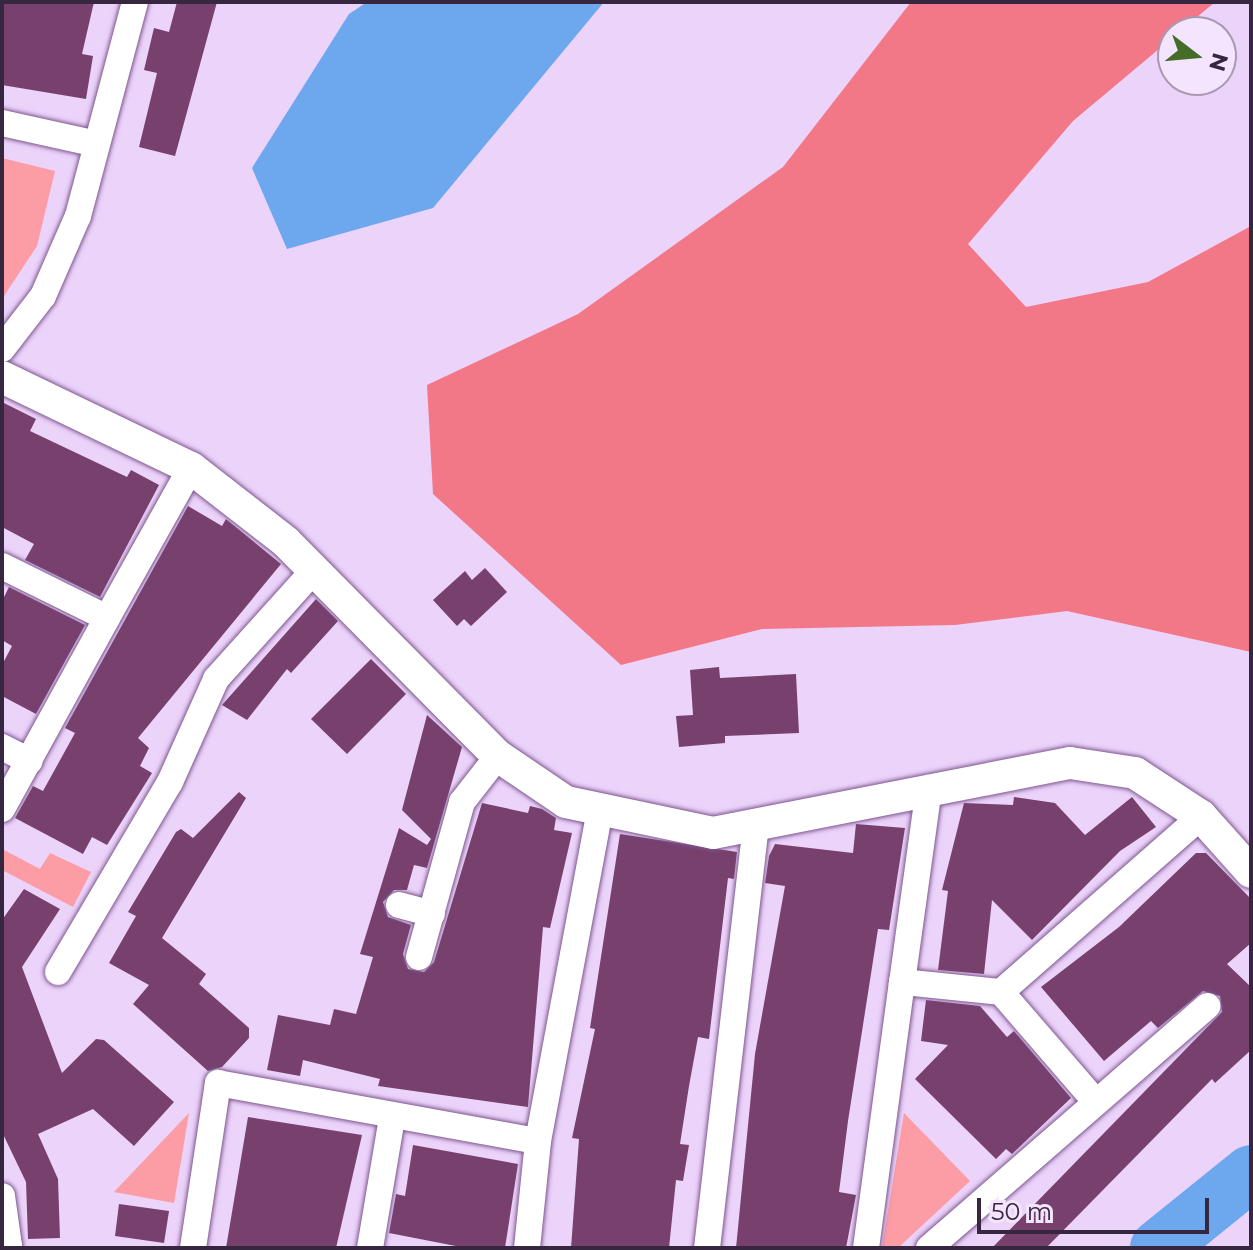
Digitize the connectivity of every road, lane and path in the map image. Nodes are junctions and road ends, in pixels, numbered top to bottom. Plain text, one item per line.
1 (135, 2) edge
2 (2, 123) edge
3 (97, 144) junction
4 (2, 349) edge
5 (2, 377) edge
6 (191, 468) junction
7 (2, 566) edge
8 (314, 570) junction
9 (107, 618) junction
10 (2, 747) edge
11 (498, 756) junction
12 (30, 761) junction
13 (929, 788) junction
14 (2, 809) edge
15 (600, 809) junction
16 (1201, 816) junction
17 (756, 825) junction
18 (1251, 872) edge
19 (399, 905) dead end
20 (432, 914) junction
21 (419, 957) dead end
22 (58, 972) dead end
23 (902, 982) junction
24 (1001, 992) junction
25 (1207, 1006) dead end
26 (1096, 1102) junction
27 (392, 1118) junction
28 (538, 1141) junction
29 (2, 1196) edge
30 (2, 1247) edge
31 (193, 1248) edge
32 (370, 1248) edge
33 (527, 1248) edge
34 (707, 1248) edge
35 (866, 1248) edge
36 (929, 1248) edge

1 - 3 street
2 - 3 street
3 - 4 street
5 - 6 street
6 - 8 street
6 - 9 street
7 - 9 street
8 - 11 street
8 - 22 street
9 - 12 street
10 - 12 street
11 - 15 street
11 - 20 street
12 - 14 street
13 - 16 street
13 - 17 street
13 - 23 street
15 - 17 street
15 - 28 street
16 - 18 street
16 - 24 street
17 - 34 street
19 - 20 street
20 - 21 street
23 - 24 street
23 - 35 street
24 - 26 street
25 - 26 street
26 - 36 street
27 - 28 street
27 - 31 street
27 - 32 street
28 - 33 street
29 - 30 street

